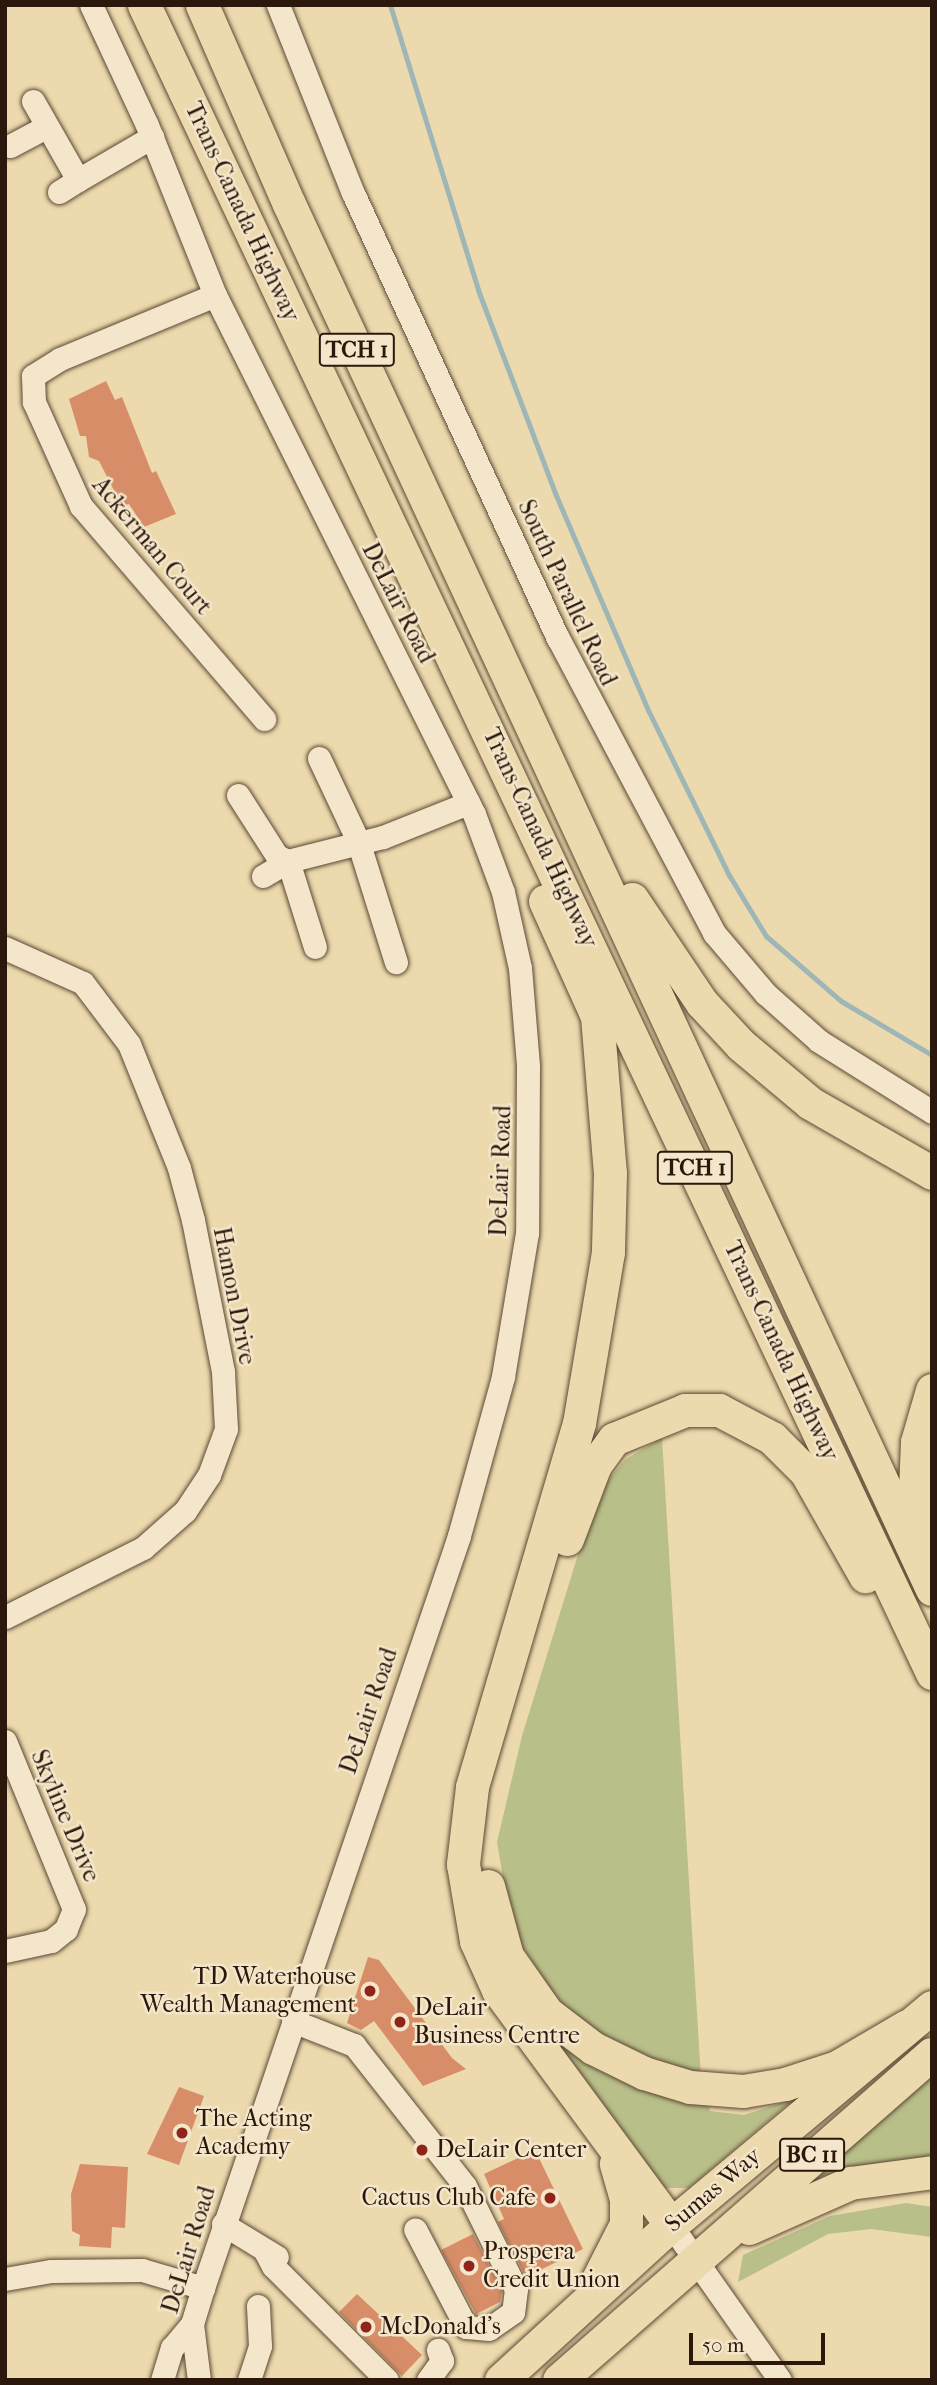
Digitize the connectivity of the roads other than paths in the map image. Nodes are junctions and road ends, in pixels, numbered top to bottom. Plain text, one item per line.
1 (91, 5) edge
2 (144, 5) edge
3 (202, 5) edge
4 (278, 5) edge
5 (33, 101) dead end
6 (45, 127) junction
7 (152, 137) junction
8 (10, 146) dead end
9 (215, 296) junction
10 (468, 684) junction
11 (517, 691) junction
12 (264, 719) dead end
13 (320, 758) dead end
14 (238, 795) dead end
15 (468, 803) junction
16 (358, 841) junction
17 (288, 861) junction
18 (263, 876) dead end
19 (316, 947) dead end
20 (5, 948) edge
21 (396, 962) dead end
22 (932, 1112) edge
23 (932, 1173) edge
24 (932, 1390) edge
25 (932, 1550) edge
26 (932, 1589) edge
27 (5, 1617) edge
28 (927, 1663) edge
29 (5, 1741) edge
30 (5, 1951) edge
31 (919, 2016) edge
32 (293, 2021) junction
33 (932, 2054) edge
34 (612, 2151) junction
35 (932, 2172) edge
36 (223, 2224) junction
37 (671, 2225) junction
38 (415, 2230) dead end
39 (704, 2252) junction
40 (5, 2279) edge
41 (203, 2288) junction
42 (258, 2306) dead end
43 (576, 2313) junction
44 (192, 2324) junction
45 (438, 2350) dead end
46 (162, 2380) edge
47 (198, 2380) edge
48 (249, 2380) edge
49 (387, 2380) edge
50 (428, 2380) edge
51 (501, 2380) edge
52 (559, 2380) edge
53 (780, 2380) edge

1 - 7 street, DeLair Road
2 - 10 highway, Trans-Canada Highway / TCH 1
3 - 11 highway, Trans-Canada Highway / TCH 1
4 - 22 street, South Parallel Road
5 - 6 street
6 - 7 street
6 - 8 street
7 - 9 street, DeLair Road
9 - 12 street, Ackerman Court
9 - 15 street, DeLair Road
10 - 28 highway, Trans-Canada Highway / TCH 1
10 - 34 highway
11 - 23 highway
11 - 26 highway, Trans-Canada Highway / TCH 1
13 - 16 street
14 - 17 street
15 - 16 street
15 - 32 street, DeLair Road
16 - 17 street
16 - 21 street
17 - 18 street
17 - 19 street
20 - 27 street, Hamon Drive
24 - 25 highway
28 - 31 highway
29 - 30 street, Skyline Drive
31 - 37 highway, Sumas Way / BC 11
32 - 36 street, DeLair Road
32 - 38 street
33 - 39 highway, Sumas Way / BC 11
34 - 37 highway
34 - 43 highway
35 - 39 highway
36 - 41 street, DeLair Road
36 - 49 street
37 - 39 street
37 - 43 highway, Sumas Way / BC 11
39 - 52 highway, Sumas Way / BC 11
39 - 53 street
40 - 41 street
41 - 44 street, DeLair Road
42 - 48 street
43 - 51 highway, Sumas Way / BC 11
44 - 46 street
44 - 47 street, DeLair Road
45 - 50 street

